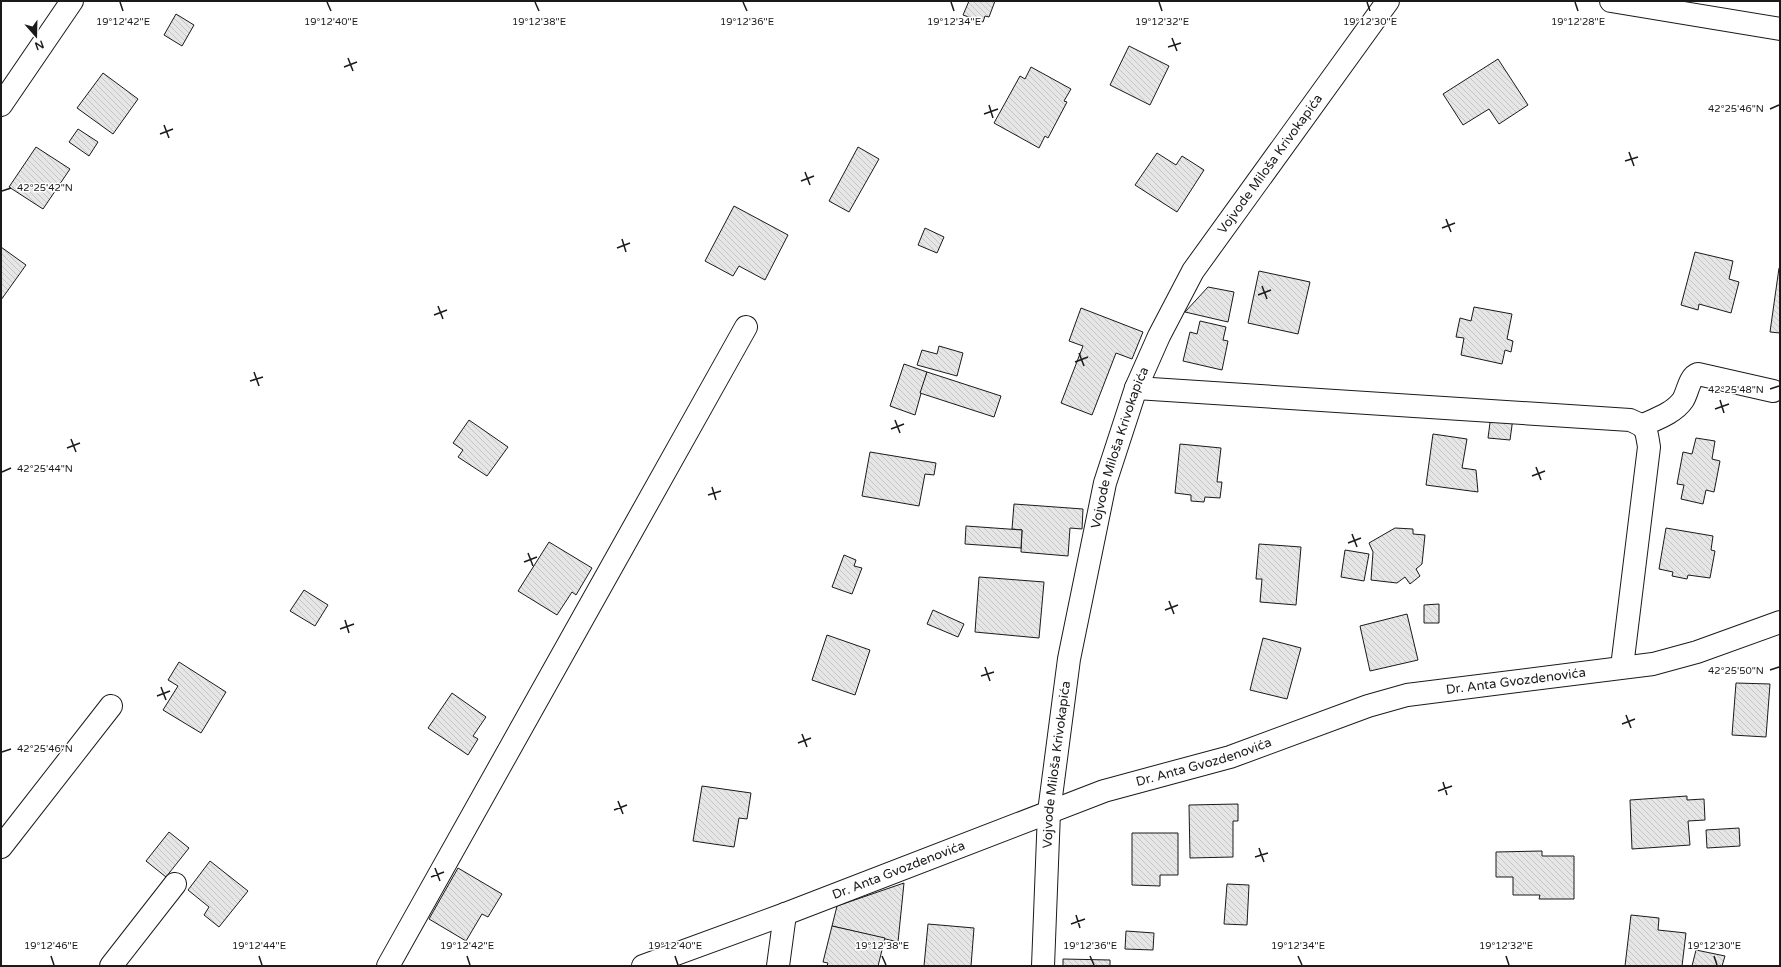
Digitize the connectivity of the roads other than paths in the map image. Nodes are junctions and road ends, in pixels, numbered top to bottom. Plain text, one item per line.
1 (72, 1) edge
2 (1388, 1) edge
3 (1611, 1) edge
4 (1780, 29) edge
5 (1, 105) edge
6 (746, 327) dead end
7 (1136, 388) junction
8 (1773, 391) dead end
9 (1643, 426) junction
10 (1780, 622) edge
11 (1622, 667) junction
12 (111, 706) dead end
13 (1049, 812) junction
14 (1, 847) edge
15 (175, 884) dead end
16 (785, 914) junction
17 (110, 966) edge
18 (388, 966) edge
19 (643, 966) edge
20 (778, 966) edge
21 (1043, 966) edge

1 - 5 street
2 - 7 street, Vojvode Miloša Krivokapića
3 - 4 street
6 - 18 street
7 - 9 street
7 - 13 street, Vojvode Miloša Krivokapića
8 - 9 street
9 - 11 street
10 - 11 street, Dr. Anta Gvozdenovića
11 - 13 street, Dr. Anta Gvozdenovića
12 - 14 street
13 - 16 street, Dr. Anta Gvozdenovića
13 - 21 street, Vojvode Miloša Krivokapića
15 - 17 street
16 - 19 street, Dr. Anta Gvozdenovića
16 - 20 street

